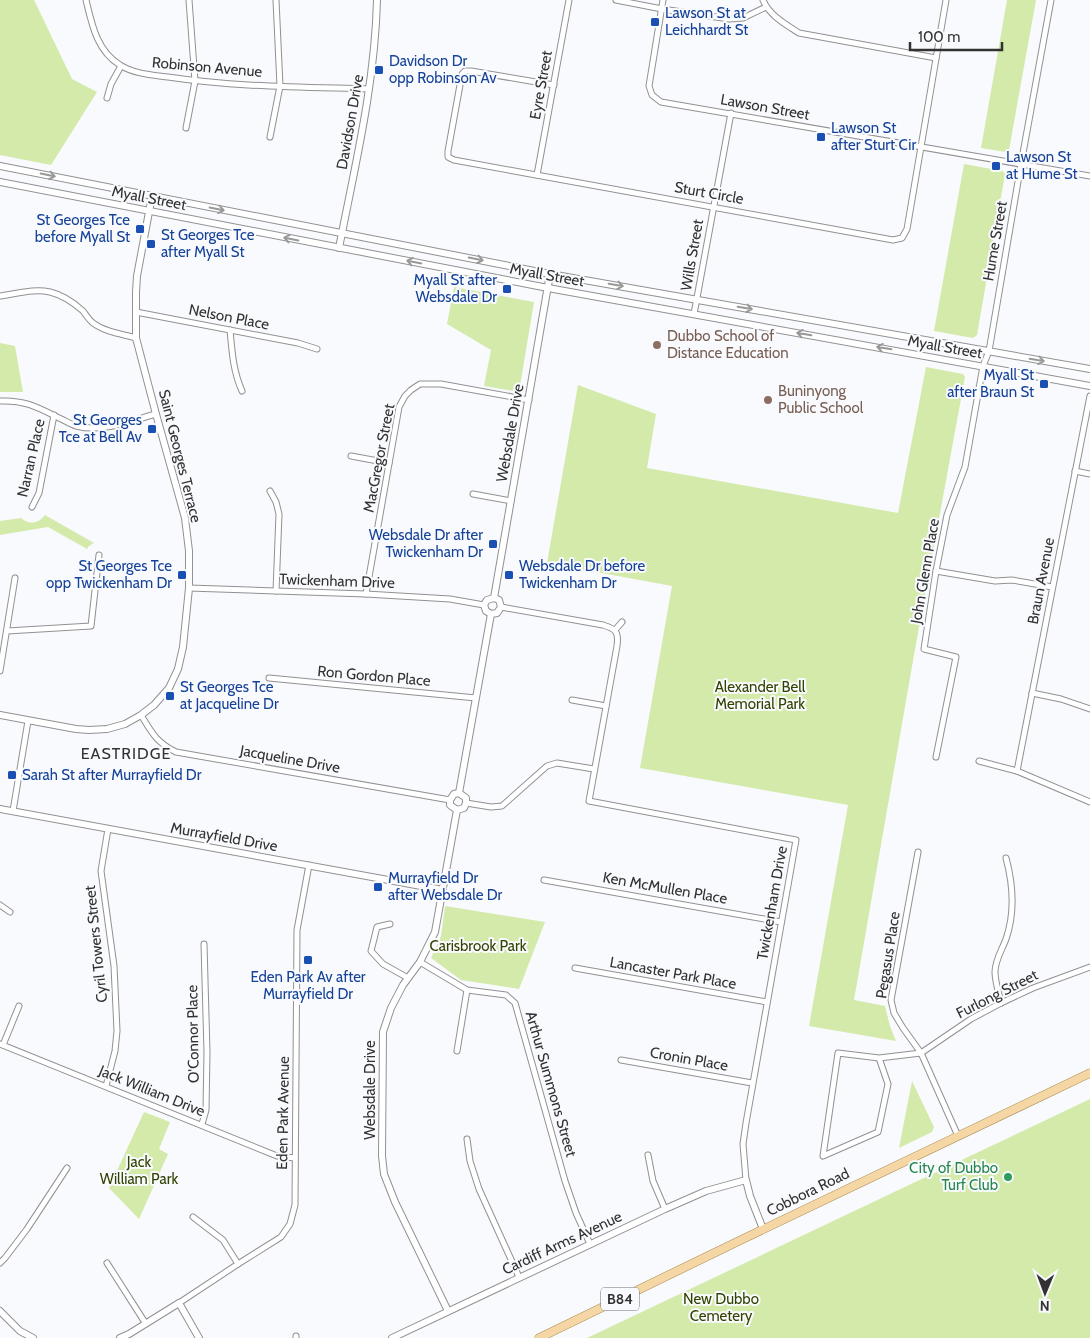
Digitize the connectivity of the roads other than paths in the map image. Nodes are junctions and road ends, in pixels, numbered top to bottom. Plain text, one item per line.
1 (86, 0) edge
2 (189, 0) edge
3 (276, 0) edge
4 (377, 0) edge
5 (569, 0) edge
6 (616, 0) edge
7 (664, 0) edge
8 (763, 0) edge
9 (946, 0) edge
10 (1051, 0) edge
11 (766, 7) junction
12 (662, 9) junction
13 (936, 58) junction
14 (121, 66) junction
15 (195, 81) junction
16 (554, 85) junction
17 (280, 86) junction
18 (369, 90) junction
19 (107, 98) dead end
20 (731, 113) junction
21 (186, 128) dead end
22 (270, 137) dead end
23 (921, 147) junction
24 (1021, 164) junction
25 (0, 166) edge
26 (537, 175) junction
27 (1090, 176) edge
28 (0, 182) edge
29 (152, 196) junction
30 (713, 207) junction
31 (149, 211) junction
32 (342, 233) junction
33 (339, 248) junction
34 (550, 274) junction
35 (548, 288) junction
36 (0, 296) edge
37 (697, 299) junction
38 (136, 312) junction
39 (694, 314) junction
40 (230, 330) junction
41 (136, 338) junction
42 (317, 349) dead end
43 (989, 352) junction
44 (983, 366) junction
45 (1090, 369) edge
46 (1090, 386) edge
47 (242, 391) dead end
48 (1090, 396) edge
49 (529, 400) junction
50 (0, 401) edge
51 (156, 414) junction
52 (54, 415) junction
53 (351, 456) dead end
54 (389, 463) junction
55 (1075, 471) junction
56 (1090, 474) edge
57 (270, 491) dead end
58 (473, 494) dead end
59 (511, 501) junction
60 (32, 507) dead end
61 (98, 556) dead end
62 (936, 571) junction
63 (15, 578) dead end
64 (1052, 586) junction
65 (189, 588) junction
66 (276, 591) junction
67 (366, 594) junction
68 (494, 598) junction
69 (484, 605) junction
70 (501, 607) junction
71 (491, 614) junction
72 (622, 622) dead end
73 (615, 630) junction
74 (7, 631) junction
75 (0, 671) edge
76 (269, 678) dead end
77 (1032, 694) junction
78 (476, 698) junction
79 (572, 700) dead end
80 (606, 706) junction
81 (1090, 709) edge
82 (141, 715) junction
83 (0, 716) edge
84 (28, 721) junction
85 (936, 757) dead end
86 (980, 761) dead end
87 (594, 769) junction
88 (1017, 771) junction
89 (459, 793) junction
90 (450, 800) junction
91 (1090, 802) edge
92 (466, 804) junction
93 (0, 809) edge
94 (457, 810) junction
95 (13, 811) junction
96 (108, 829) junction
97 (918, 852) dead end
98 (1006, 858) dead end
99 (309, 865) junction
100 (544, 880) dead end
101 (443, 890) junction
102 (0, 905) edge
103 (10, 912) dead end
104 (781, 922) junction
105 (390, 924) dead end
106 (204, 944) dead end
107 (420, 962) junction
108 (1090, 967) edge
109 (575, 968) dead end
110 (408, 978) junction
111 (467, 990) junction
112 (767, 1002) junction
113 (1001, 1003) junction
114 (19, 1006) dead end
115 (1, 1044) edge
116 (457, 1051) dead end
117 (921, 1053) junction
118 (879, 1058) junction
119 (621, 1060) dead end
120 (1090, 1073) edge
121 (752, 1083) junction
122 (106, 1086) junction
123 (202, 1124) junction
124 (958, 1136) junction
125 (467, 1138) dead end
126 (648, 1155) dead end
127 (295, 1158) junction
128 (67, 1168) dead end
129 (746, 1180) junction
130 (665, 1209) junction
131 (193, 1218) dead end
132 (763, 1229) junction
133 (590, 1244) junction
134 (0, 1263) edge
135 (108, 1263) dead end
136 (238, 1264) junction
137 (518, 1278) junction
138 (179, 1303) junction
139 (448, 1311) junction
140 (1, 1315) edge
141 (146, 1324) junction
142 (33, 1338) edge
143 (120, 1338) edge
144 (199, 1338) edge
145 (392, 1338) edge
146 (539, 1338) edge

1 - 14 street, Robinson Avenue
2 - 15 street
3 - 17 street
4 - 18 street, Davidson Drive
5 - 16 street, Eyre Street
6 - 12 street
7 - 12 street, Lawson Street
8 - 11 street
9 - 13 street, Sturt Circle
10 - 24 street, Hume Street
11 - 12 street
11 - 13 street
12 - 20 street, Lawson Street
13 - 23 street, Sturt Circle
14 - 15 street, Robinson Avenue
14 - 19 street
15 - 17 street, Robinson Avenue
15 - 21 street
16 - 26 street, Eyre Street
16 - 26 street, Sturt Circle
17 - 18 street, Robinson Avenue
17 - 22 street
18 - 32 street, Davidson Drive
20 - 23 street, Lawson Street
20 - 30 street, Wills Street
23 - 24 street, Lawson Street
23 - 30 street, Sturt Circle
24 - 27 street, Lawson Street
24 - 43 street, Hume Street
25 -> 29 street, Myall Street
26 - 30 street, Sturt Circle
28 - 31 street, Myall Street
29 - 31 street, Saint Georges Terrace
29 -> 32 street, Myall Street
30 - 37 street, Wills Street
33 -> 31 street, Myall Street
31 - 38 street, Saint Georges Terrace
32 - 33 street, Davidson Drive
32 -> 34 street, Myall Street
35 -> 33 street, Myall Street
34 - 35 street, Websdale Drive
34 -> 37 street, Myall Street
35 - 39 street, Myall Street
35 - 49 street, Websdale Drive
36 - 41 street
37 - 39 street, Wills Street
37 -> 43 street, Myall Street
38 - 40 street, Nelson Place
38 - 41 street, Saint Georges Terrace
44 -> 39 street, Myall Street
40 - 42 street, Nelson Place
40 - 47 street
41 - 51 street, Saint Georges Terrace
43 - 44 street, Hume Street
43 -> 45 street, Myall Street
44 - 46 street, Myall Street
44 - 62 street, John Glenn Place
48 - 55 street, Braun Avenue
49 - 54 street, MacGregor Street
49 - 59 street, Websdale Drive
50 - 52 street
51 - 52 street
51 - 65 street, Saint Georges Terrace
52 - 60 street, Narran Place
53 - 54 street
54 - 67 street, MacGregor Street
55 - 56 street
55 - 64 street, Braun Avenue
57 - 66 street
58 - 59 street
59 - 68 street, Websdale Drive
61 - 74 street
62 - 64 street
62 - 85 street, John Glenn Place
63 - 74 street
64 - 77 street, Braun Avenue
65 - 66 street, Twickenham Drive
65 - 82 street, Saint Georges Terrace
66 - 67 street, Twickenham Drive
67 - 69 street, Twickenham Drive
68 - 69 street
68 - 70 street
69 - 71 street
70 - 71 street
70 - 73 street
71 - 78 street
72 - 73 street
73 - 80 street, Twickenham Drive
74 - 75 street
76 - 78 street, Ron Gordon Place
77 - 81 street
77 - 88 street, Braun Avenue
78 - 89 street
79 - 80 street
80 - 87 street, Twickenham Drive
82 - 84 street, Saint Georges Terrace
82 - 90 street, Jacqueline Drive
83 - 84 street, Saint Georges Terrace
84 - 95 street
86 - 88 street
87 - 92 street
87 - 104 street, Twickenham Drive
88 - 91 street
89 - 90 street
89 - 92 street
90 - 94 street
92 - 94 street
93 - 95 street, Murrayfield Drive
94 - 101 street, Websdale Drive
95 - 96 street, Murrayfield Drive
96 - 99 street, Murrayfield Drive
96 - 122 street, Cyril Towers Street
97 - 117 street, Pegasus Place
98 - 113 street
99 - 101 street, Murrayfield Drive
99 - 127 street, Eden Park Avenue
100 - 104 street, Ken McMullen Place
101 - 107 street, Websdale Drive
102 - 103 street
104 - 112 street, Twickenham Drive
105 - 110 street
106 - 123 street, O'Connor Place
107 - 110 street, Websdale Drive
107 - 111 street, Arthur Summons Street
108 - 113 street, Furlong Street
109 - 112 street, Lancaster Park Place
110 - 139 street, Websdale Drive
111 - 116 street
111 - 133 street, Arthur Summons Street
112 - 121 street, Twickenham Drive
113 - 117 street, Furlong Street
114 - 115 street
115 - 122 street, Jack William Drive
117 - 118 street
117 - 124 street, Pegasus Place
118 - 118 street
119 - 121 street, Cronin Place
120 - 124 main road, Cobbora Road / B84
121 - 129 street, Twickenham Drive
122 - 123 street, Jack William Drive
123 - 127 street, Jack William Drive
124 - 132 main road, Cobbora Road / B84
125 - 137 street
126 - 130 street
127 - 136 street, Eden Park Avenue
128 - 134 street
129 - 130 street, Cardiff Arms Avenue
129 - 132 street, Twickenham Drive
130 - 133 street, Cardiff Arms Avenue
131 - 136 street
132 - 146 main road, Cobbora Road / B84
133 - 137 street, Cardiff Arms Avenue
135 - 141 street
136 - 138 street, Eden Park Avenue
137 - 139 street, Cardiff Arms Avenue
138 - 141 street
138 - 144 street
139 - 145 street, Cardiff Arms Avenue
140 - 142 street
141 - 143 street

